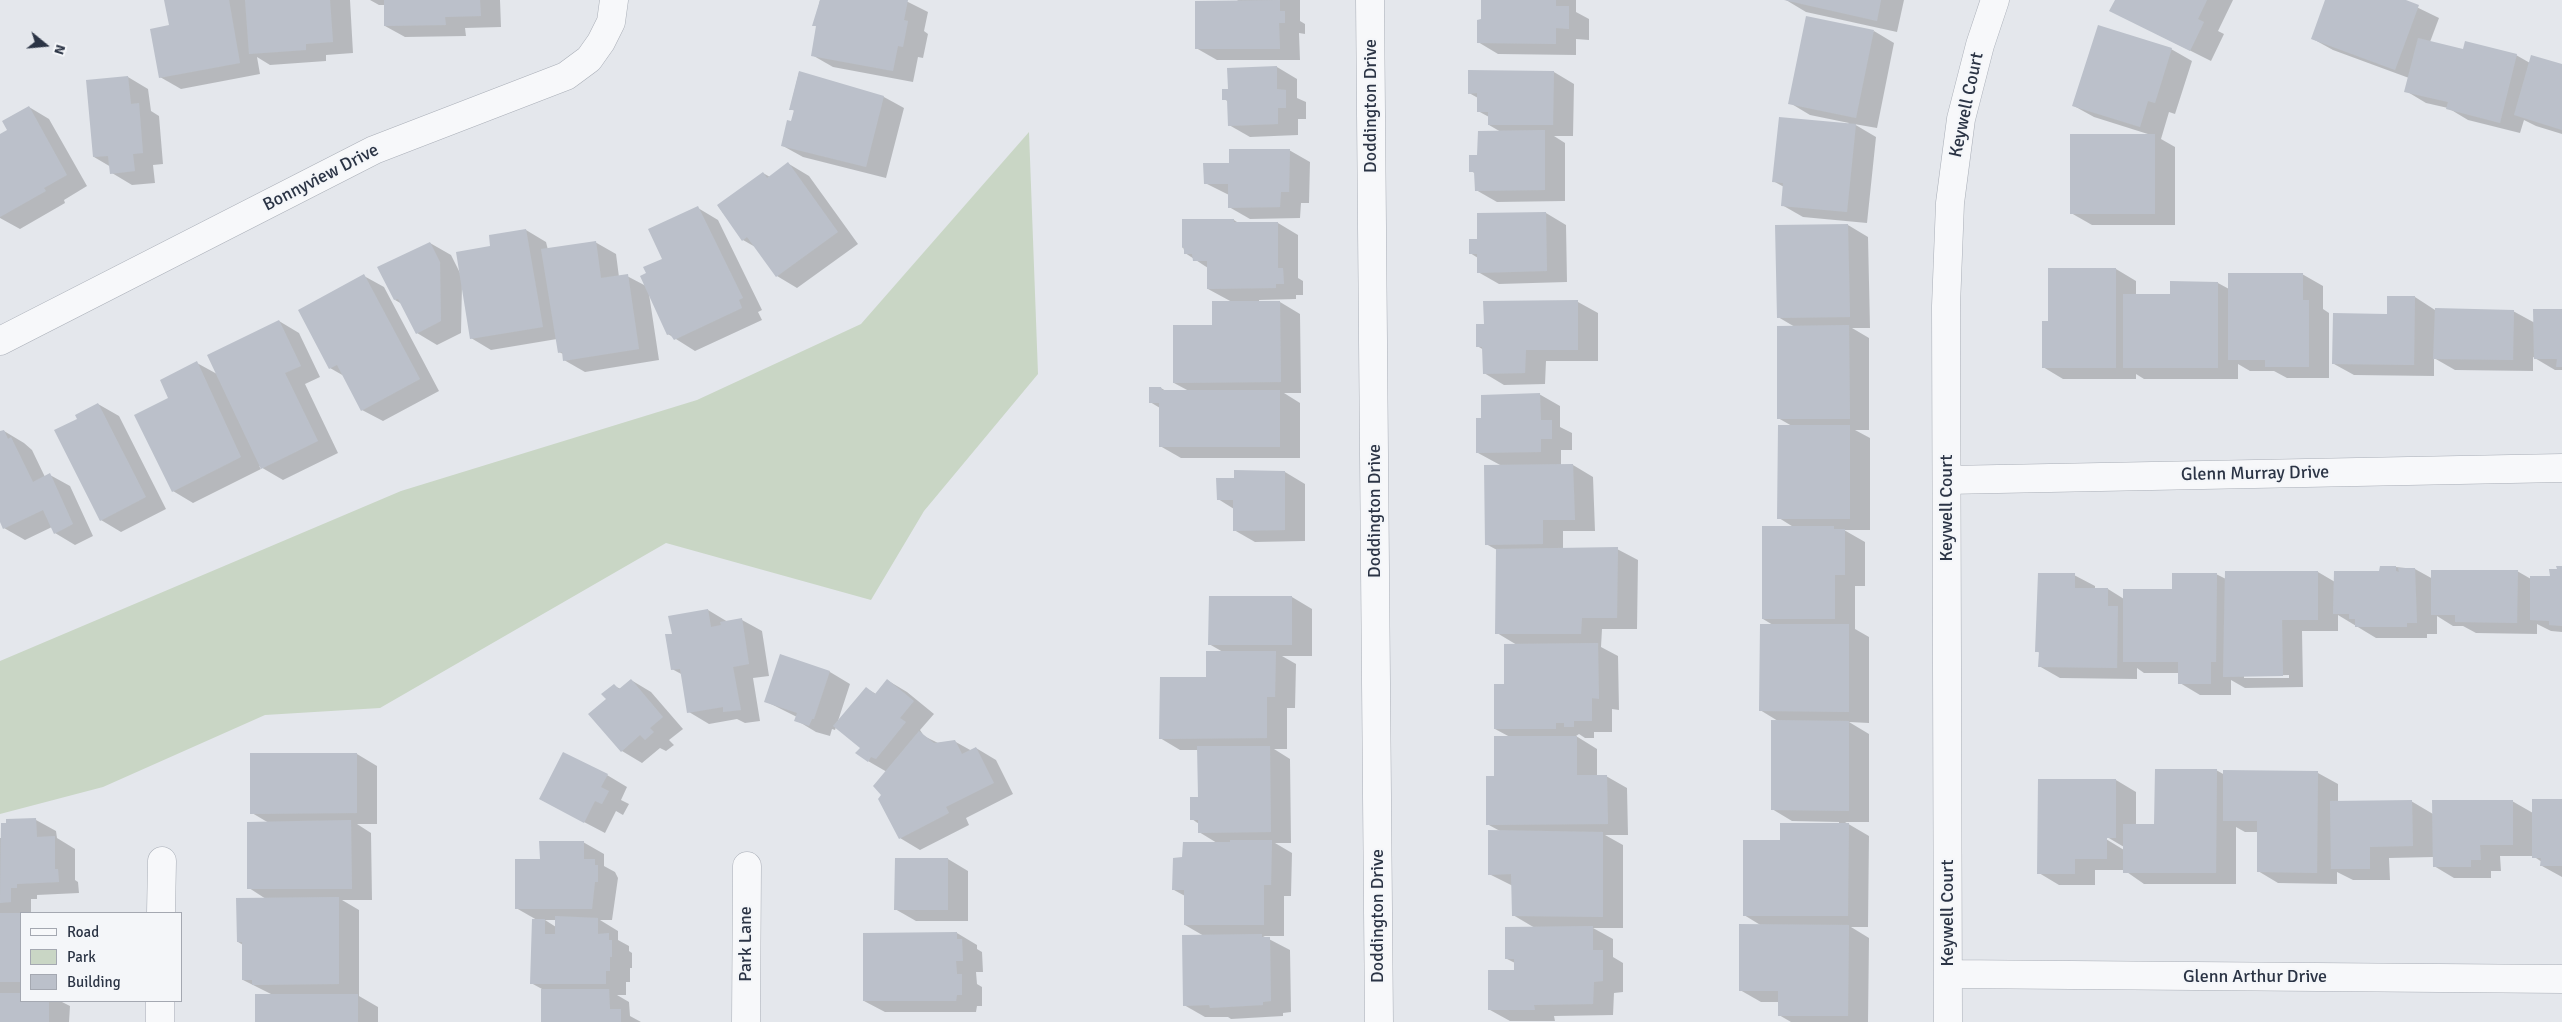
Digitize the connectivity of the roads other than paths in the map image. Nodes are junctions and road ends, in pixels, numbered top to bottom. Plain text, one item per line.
1 (614, 0) edge
2 (1370, 0) edge
3 (1995, 0) edge
4 (0, 341) edge
5 (2562, 468) edge
6 (1947, 480) junction
7 (162, 861) dead end
8 (747, 866) dead end
9 (161, 912) edge
10 (1949, 974) junction
11 (2562, 979) edge
12 (160, 1002) edge
13 (160, 1022) edge
14 (746, 1022) edge
15 (1379, 1022) edge
16 (1948, 1022) edge

1 - 4 street, Bonnyview Drive
2 - 15 street, Doddington Drive
3 - 6 street, Keywell Court
5 - 6 street, Glenn Murray Drive
6 - 10 street, Keywell Court
7 - 9 street
8 - 14 street, Park Lane
10 - 11 street, Glenn Arthur Drive
10 - 16 street, Keywell Court
12 - 13 street

